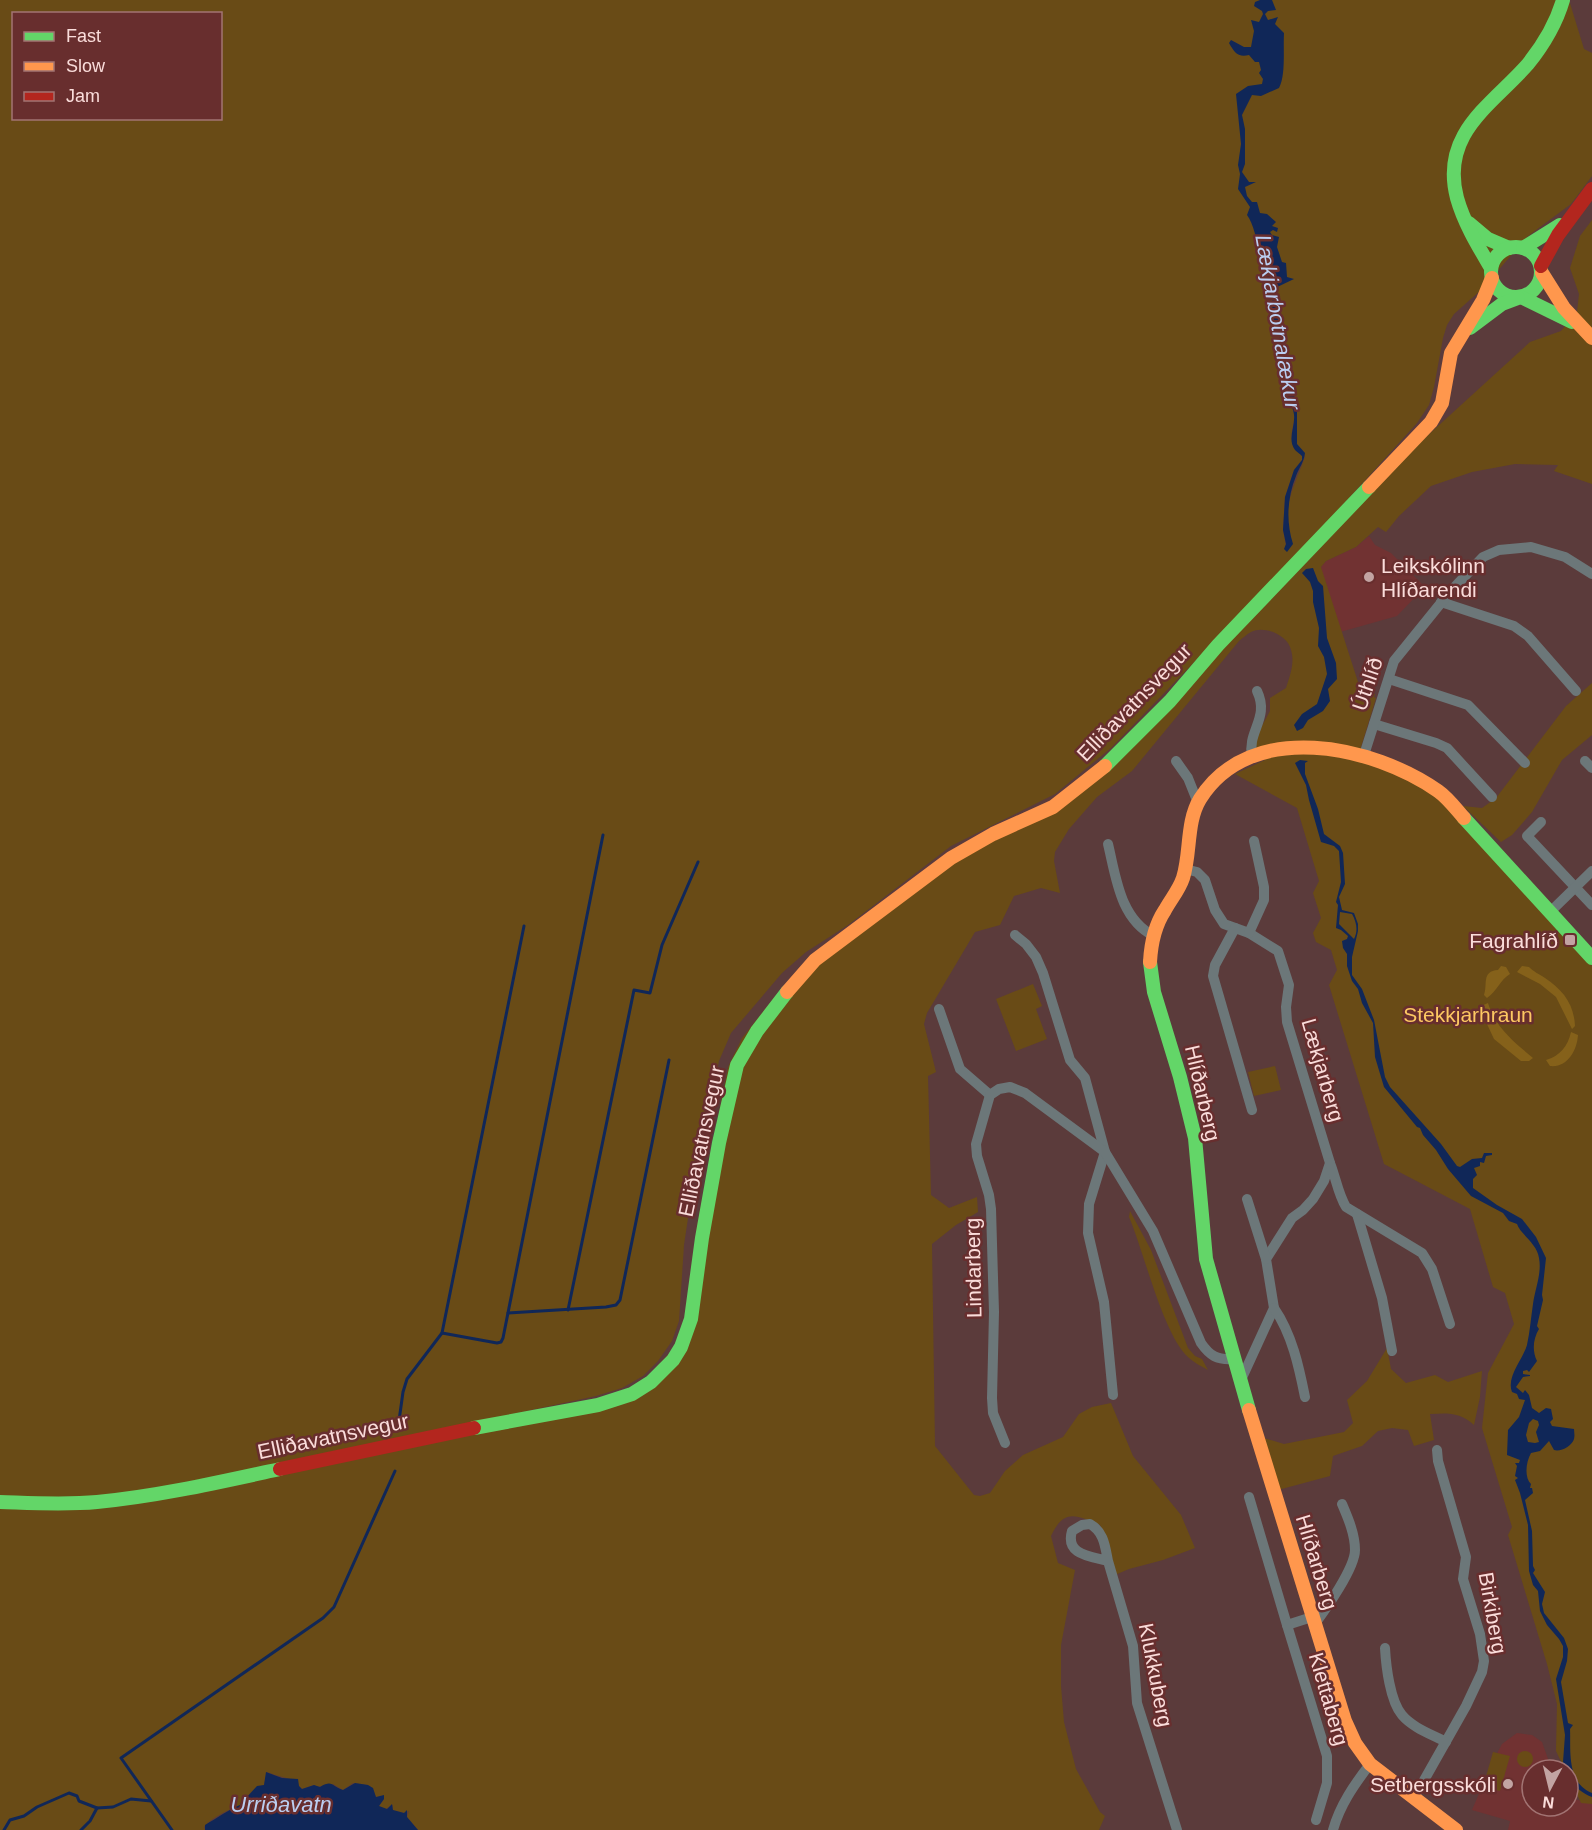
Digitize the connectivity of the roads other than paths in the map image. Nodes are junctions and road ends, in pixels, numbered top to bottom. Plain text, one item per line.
1 (1563, 0) edge
2 (1592, 189) edge
3 (1464, 219) junction
4 (1568, 220) junction
5 (1516, 248) junction
6 (1541, 269) junction
7 (1491, 273) junction
8 (1520, 297) junction
9 (1577, 325) junction
10 (1463, 333) junction
11 (1592, 338) edge
12 (1592, 574) edge
13 (1441, 602) junction
14 (1389, 679) junction
15 (1257, 691) dead end
16 (1576, 691) dead end
17 (1374, 724) junction
18 (1364, 755) junction
19 (1252, 756) junction
20 (1176, 761) dead end
21 (1525, 763) dead end
22 (1492, 797) dead end
23 (1198, 803) junction
24 (1541, 822) dead end
25 (1254, 842) dead end
26 (1107, 844) dead end
27 (1185, 869) junction
28 (1592, 871) edge
29 (1576, 889) junction
30 (1592, 905) edge
31 (1550, 912) junction
32 (1235, 928) junction
33 (1249, 933) junction
34 (1015, 936) dead end
35 (1154, 936) junction
36 (1592, 958) edge
37 (939, 1009) dead end
38 (990, 1095) junction
39 (1252, 1110) dead end
40 (1105, 1152) junction
41 (1330, 1163) junction
42 (1246, 1199) dead end
43 (1357, 1214) junction
44 (1266, 1259) junction
45 (1274, 1308) junction
46 (1450, 1324) dead end
47 (1392, 1351) dead end
48 (1233, 1359) junction
49 (1241, 1380) junction
50 (1113, 1395) dead end
51 (1305, 1397) dead end
52 (1005, 1443) dead end
53 (1437, 1449) dead end
54 (1249, 1497) dead end
55 (0, 1502) edge
56 (1342, 1504) dead end
57 (1108, 1561) dead end
58 (1313, 1621) junction
59 (1287, 1625) junction
60 (1385, 1648) dead end
61 (1446, 1742) junction
62 (1370, 1764) junction
63 (1414, 1798) junction
64 (1316, 1820) dead end
65 (1177, 1830) edge
66 (1334, 1830) edge
67 (1456, 1830) edge

1 - 3 main road
2 - 4 main road
3 - 5 main road
3 - 7 main road
4 - 5 main road
4 - 6 main road
5 - 6 main road
5 - 7 main road
6 - 8 main road
6 - 9 main road
7 - 8 main road
7 - 10 main road, Elliðavatnsvegur
8 - 9 main road
8 - 10 main road, Elliðavatnsvegur
9 - 11 main road
10 - 55 main road, Elliðavatnsvegur
12 - 13 street, Úthlíð
13 - 14 street, Úthlíð
13 - 16 street
14 - 17 street, Úthlíð
14 - 21 street
15 - 19 street
17 - 18 street, Úthlíð
17 - 22 street
18 - 19 main road, Hlíðarberg
18 - 31 main road, Hlíðarberg
19 - 23 main road, Hlíðarberg
20 - 23 street
23 - 27 main road, Hlíðarberg
24 - 29 street
25 - 33 street
26 - 35 street
27 - 32 street, Lækjarberg
27 - 35 main road, Hlíðarberg
28 - 29 street
29 - 30 street
29 - 31 street
31 - 36 main road, Hlíðarberg
32 - 33 street, Lækjarberg
32 - 39 street
33 - 41 street, Lækjarberg
34 - 40 street
35 - 48 main road, Hlíðarberg
37 - 38 street
38 - 40 street
38 - 52 street, Lindarberg
40 - 48 street
40 - 50 street
41 - 43 street, Lækjarberg
41 - 44 street
42 - 44 street
43 - 46 street, Lækjarberg
43 - 47 street, Lækjarberg
44 - 45 street
45 - 49 street
45 - 51 street
48 - 49 main road, Hlíðarberg
49 - 58 main road, Hlíðarberg
53 - 61 street, Birkiberg
54 - 59 street, Klettaberg
56 - 58 street
57 - 65 street, Klukkuberg
58 - 59 street
58 - 62 main road, Hlíðarberg
59 - 64 street, Klettaberg
60 - 61 street
61 - 63 street, Birkiberg
62 - 63 main road, Hlíðarberg
62 - 66 street
63 - 67 main road, Hlíðarberg

